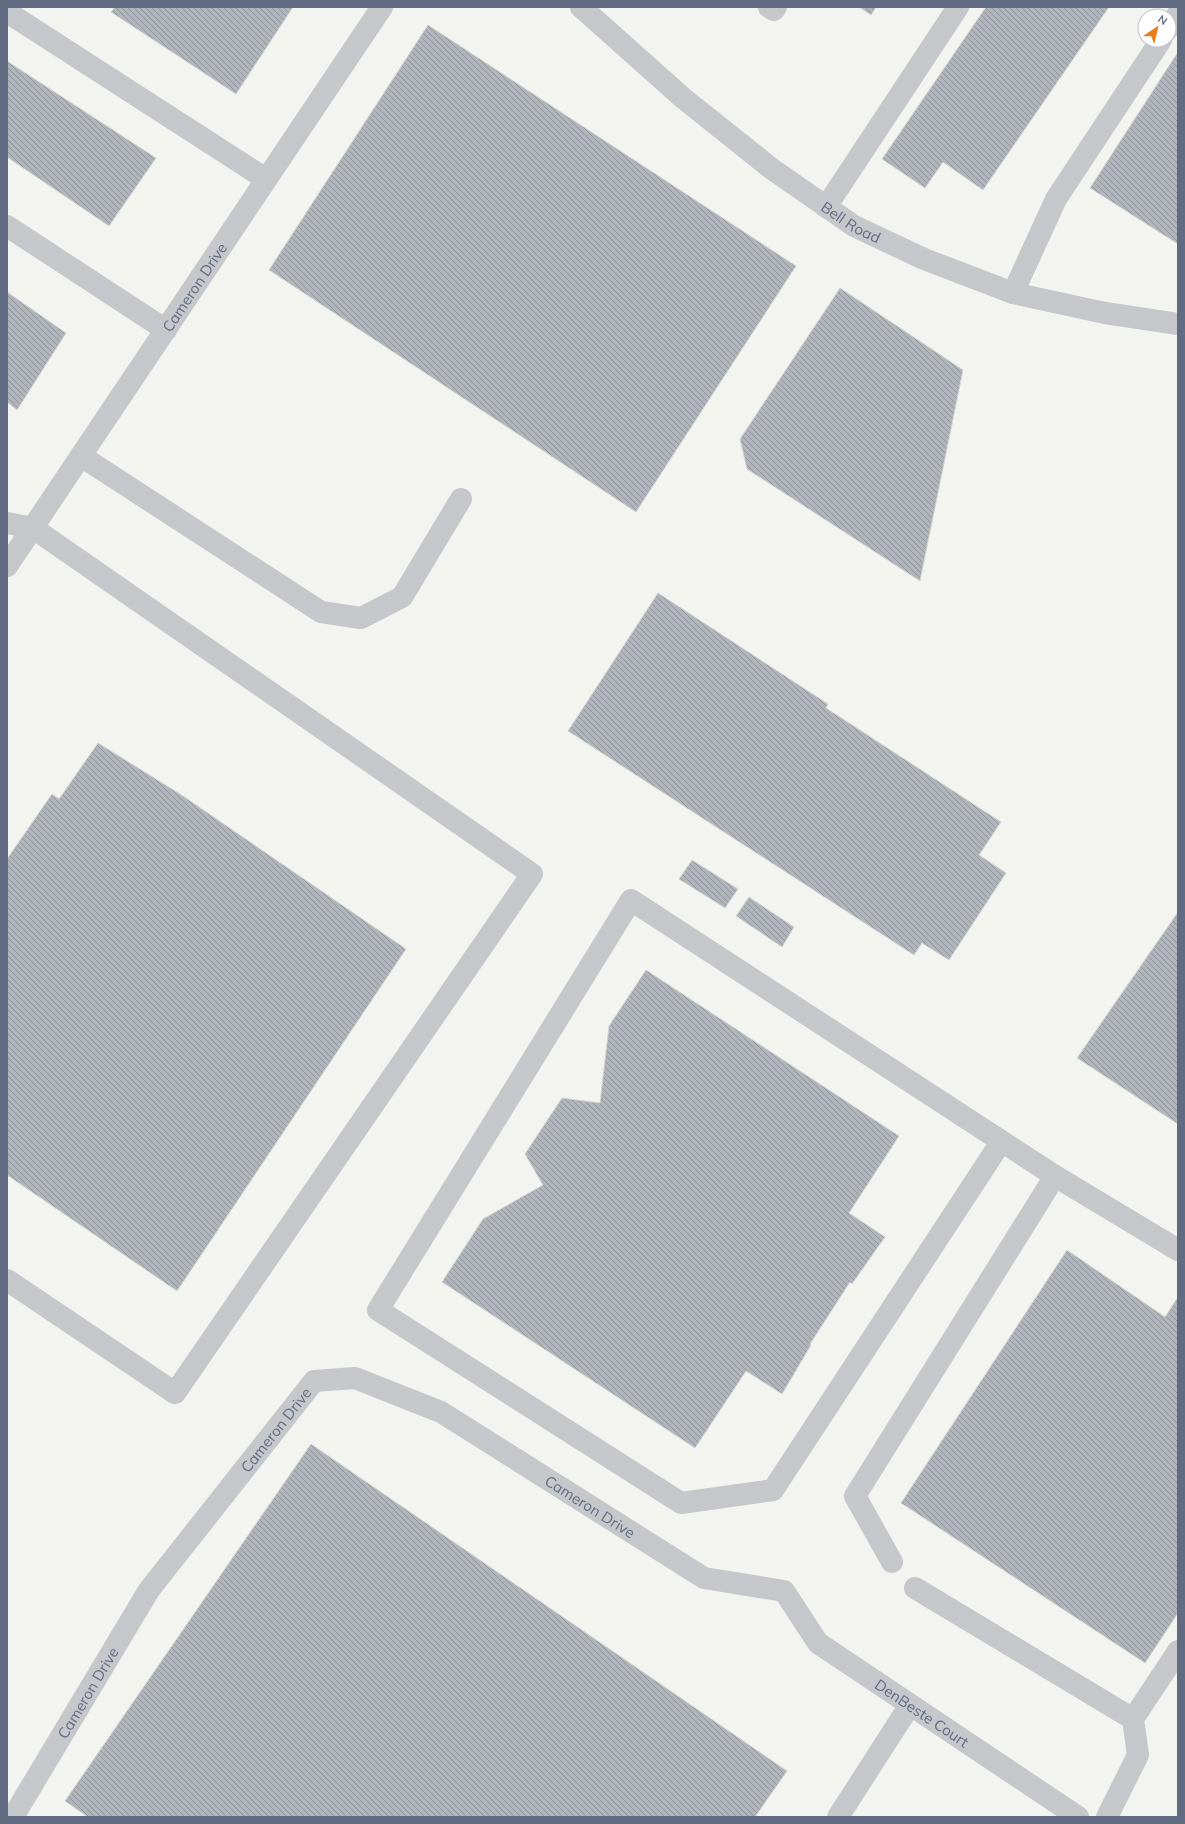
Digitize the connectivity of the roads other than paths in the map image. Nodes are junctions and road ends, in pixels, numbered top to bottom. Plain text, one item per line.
1 (382, 7) edge
2 (581, 7) edge
3 (769, 7) edge
4 (776, 7) edge
5 (958, 7) edge
6 (7, 12) edge
7 (1156, 48) edge
8 (266, 179) junction
9 (826, 207) junction
10 (7, 226) edge
11 (1013, 293) junction
12 (1178, 324) edge
13 (166, 330) junction
14 (81, 456) junction
15 (461, 500) dead end
16 (7, 523) edge
17 (33, 528) junction
18 (7, 566) edge
19 (1002, 1142) junction
20 (1056, 1176) junction
21 (1178, 1250) edge
22 (7, 1280) edge
23 (892, 1562) dead end
24 (915, 1588) dead end
25 (784, 1591) joint
26 (1178, 1651) edge
27 (910, 1705) junction
28 (1133, 1719) junction
29 (13, 1817) edge
30 (838, 1817) edge
31 (1078, 1817) edge
32 (1107, 1817) edge

1 - 8 street, Cameron Drive
2 - 9 street, Bell Road
3 - 4 street
5 - 9 street
6 - 8 street
7 - 11 street
8 - 13 street, Cameron Drive
9 - 11 street, Bell Road
10 - 13 street
11 - 12 street, Bell Road
13 - 14 street, Cameron Drive
14 - 15 street
14 - 17 street, Cameron Drive
16 - 17 street
17 - 18 street, Cameron Drive
17 - 22 street
19 - 19 street
19 - 20 street
20 - 21 street
20 - 23 street
24 - 28 street
25 - 27 street, DenBeste Court
25 - 29 street, Cameron Drive
26 - 28 street
27 - 30 street
27 - 31 street, DenBeste Court
28 - 32 street

